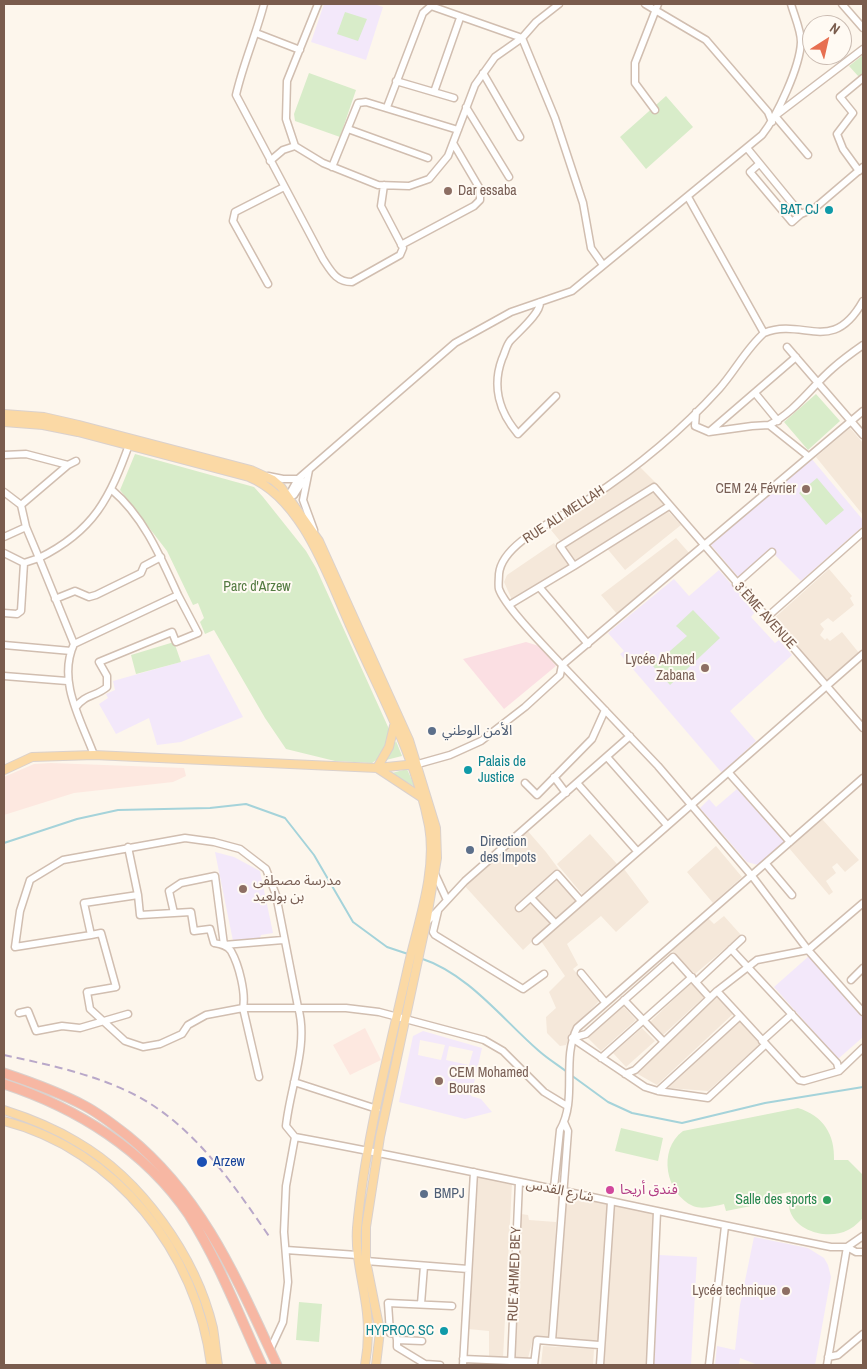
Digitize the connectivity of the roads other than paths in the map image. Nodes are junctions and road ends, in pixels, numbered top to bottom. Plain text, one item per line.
1 (264, 4) edge
2 (318, 4) edge
3 (559, 4) edge
4 (645, 4) edge
5 (791, 4) edge
6 (842, 4) edge
7 (656, 6) edge
8 (460, 18) junction
9 (863, 28) edge
10 (256, 33) junction
11 (522, 38) junction
12 (863, 48) edge
13 (300, 50) junction
14 (483, 73) junction
15 (863, 78) edge
16 (396, 80) junction
17 (434, 92) junction
18 (454, 98) dead end
19 (387, 107) junction
20 (466, 107) junction
21 (656, 110) dead end
22 (774, 119) junction
23 (348, 129) junction
24 (458, 130) junction
25 (520, 137) dead end
26 (453, 143) junction
27 (295, 146) junction
28 (747, 148) junction
29 (808, 155) dead end
30 (428, 158) dead end
31 (270, 161) junction
32 (759, 164) junction
33 (332, 167) junction
34 (861, 169) edge
35 (509, 177) dead end
36 (384, 186) junction
37 (284, 187) junction
38 (688, 196) junction
39 (801, 214) junction
40 (401, 245) junction
41 (603, 265) junction
42 (268, 284) dead end
43 (540, 302) junction
44 (863, 302) edge
45 (764, 333) junction
46 (863, 345) edge
47 (787, 348) dead end
48 (796, 357) junction
49 (818, 384) junction
50 (755, 392) junction
51 (556, 396) dead end
52 (863, 411) edge
53 (696, 412) junction
54 (4, 414) edge
55 (851, 420) junction
56 (778, 421) junction
57 (4, 422) edge
58 (769, 425) junction
59 (709, 432) junction
60 (863, 435) edge
61 (130, 442) junction
62 (4, 456) edge
63 (808, 456) junction
64 (76, 461) dead end
65 (68, 465) junction
66 (310, 469) junction
67 (261, 474) junction
68 (298, 479) junction
69 (112, 490) junction
70 (4, 492) edge
71 (286, 498) junction
72 (21, 505) junction
73 (669, 506) junction
74 (26, 528) junction
75 (863, 532) edge
76 (4, 537) edge
77 (319, 541) junction
78 (703, 546) junction
79 (772, 552) dead end
80 (4, 553) edge
81 (161, 557) junction
82 (39, 558) junction
83 (24, 563) junction
84 (574, 566) junction
85 (736, 584) junction
86 (540, 588) junction
87 (178, 595) junction
88 (55, 599) junction
89 (510, 605) junction
90 (4, 613) edge
91 (766, 618) junction
92 (588, 644) junction
93 (4, 646) edge
94 (73, 647) junction
95 (863, 654) edge
96 (562, 665) junction
97 (4, 676) edge
98 (67, 681) junction
99 (828, 686) junction
100 (76, 706) junction
101 (605, 710) junction
102 (394, 724) junction
103 (863, 728) edge
104 (630, 736) junction
105 (94, 754) junction
106 (607, 757) junction
107 (415, 765) junction
108 (377, 768) junction
109 (4, 770) edge
110 (729, 773) junction
111 (554, 777) junction
112 (863, 778) edge
113 (525, 783) dead end
114 (577, 783) junction
115 (566, 793) junction
116 (421, 797) junction
117 (690, 804) junction
118 (667, 825) junction
119 (790, 842) junction
120 (128, 847) junction
121 (637, 851) junction
122 (766, 864) junction
123 (435, 874) junction
124 (752, 876) junction
125 (138, 895) junction
126 (792, 895) dead end
127 (531, 898) junction
128 (447, 900) junction
129 (580, 900) junction
130 (863, 903) edge
131 (519, 908) dead end
132 (438, 910) junction
133 (174, 913) junction
134 (426, 923) junction
135 (555, 924) junction
136 (91, 935) junction
137 (742, 939) dead end
138 (283, 940) junction
139 (417, 941) junction
140 (536, 941) dead end
141 (224, 945) junction
142 (731, 949) junction
143 (808, 950) junction
144 (747, 967) junction
145 (863, 968) edge
146 (581, 973) dead end
147 (544, 974) dead end
148 (694, 979) junction
149 (851, 980) dead end
150 (717, 991) junction
151 (710, 998) junction
152 (624, 1000) junction
153 (605, 1002) junction
154 (298, 1007) junction
155 (242, 1008) junction
156 (19, 1012) dead end
157 (863, 1012) edge
158 (128, 1014) dead end
159 (792, 1014) junction
160 (740, 1016) junction
161 (401, 1018) junction
162 (643, 1020) junction
163 (105, 1021) junction
164 (572, 1038) junction
165 (664, 1042) junction
166 (764, 1043) junction
167 (863, 1048) edge
168 (601, 1058) junction
169 (839, 1071) junction
170 (4, 1074) edge
171 (625, 1074) junction
172 (259, 1077) dead end
173 (294, 1082) junction
174 (4, 1084) edge
175 (658, 1091) junction
176 (567, 1106) junction
177 (377, 1109) junction
178 (4, 1110) edge
179 (4, 1121) edge
180 (564, 1122) junction
181 (292, 1135) junction
182 (369, 1151) junction
183 (378, 1152) junction
184 (474, 1172) junction
185 (519, 1182) junction
186 (554, 1188) junction
187 (562, 1190) junction
188 (611, 1202) junction
189 (657, 1212) junction
190 (725, 1226) junction
191 (863, 1236) edge
192 (847, 1247) junction
193 (286, 1250) junction
194 (863, 1252) edge
195 (357, 1255) junction
196 (366, 1262) junction
197 (424, 1266) junction
198 (468, 1269) junction
199 (374, 1294) junction
200 (364, 1298) junction
201 (420, 1304) junction
202 (452, 1306) dead end
203 (863, 1334) edge
204 (397, 1340) junction
205 (422, 1341) dead end
206 (552, 1341) junction
207 (600, 1344) junction
208 (270, 1350) junction
209 (828, 1357) junction
210 (463, 1362) edge
211 (511, 1363) edge
212 (534, 1364) edge
213 (211, 1365) edge
214 (218, 1365) edge
215 (262, 1365) edge
216 (276, 1365) edge
217 (365, 1365) edge
218 (376, 1365) edge
219 (440, 1365) edge
220 (600, 1365) edge
221 (650, 1365) edge
222 (709, 1365) edge
223 (827, 1365) edge

1 - 10 street
2 - 13 street
3 - 11 street
4 - 7 street
5 - 22 street
6 - 9 street
7 - 21 street
7 - 22 street
8 - 11 street
8 - 16 street
8 - 17 street
10 - 13 street
10 - 31 street
11 - 14 street
11 - 41 street
12 - 22 street
13 - 27 street
14 - 20 street
14 - 25 street
15 - 34 street
16 - 17 street
16 - 19 street
17 - 18 street
19 - 23 street
19 - 24 street
20 - 24 street
20 - 35 street
22 - 28 street
22 - 29 street
23 - 30 street
23 - 33 street
24 - 26 street
26 - 36 street
26 - 40 street
27 - 31 street
27 - 33 street
28 - 32 street
28 - 38 street
31 - 37 street
32 - 39 street
32 - 39 street
33 - 36 street
34 - 39 street
36 - 40 street
37 - 40 street
37 - 42 street
38 - 41 street
38 - 45 street
41 - 43 street
43 - 51 street
43 - 66 street
44 - 45 street
45 - 53 street, RUE ALI MELLAH
46 - 49 street
47 - 48 street
48 - 49 street
48 - 50 street
49 - 55 street
49 - 56 street
50 - 56 street
50 - 59 street
52 - 55 street
53 - 59 street
53 - 89 street, RUE ALI MELLAH
54 - 61 main road
55 - 60 street
55 - 63 street
56 - 58 street
57 - 61 main road
58 - 59 street
58 - 63 street
61 - 67 main road
61 - 69 street
61 - 71 main road
62 - 65 street
63 - 78 street
64 - 65 street
65 - 72 street
66 - 68 street
66 - 71 street
66 - 77 street
67 - 68 street
67 - 71 main road
68 - 71 street
69 - 81 street
69 - 82 street
70 - 72 street
71 - 77 main road
71 - 102 main road
72 - 74 street
73 - 78 street, 3 ÈME AVENUE
73 - 84 street
73 - 84 street, 3 ÈME AVENUE
74 - 76 street
74 - 82 street
75 - 91 street
77 - 107 main road
78 - 85 street, 3 ÈME AVENUE
78 - 92 street
79 - 85 street
80 - 83 street
81 - 87 street
81 - 88 street
82 - 83 street
82 - 88 street
83 - 90 street
84 - 86 street
85 - 91 street, 3 ÈME AVENUE
86 - 89 street
86 - 92 street
87 - 94 street
87 - 100 street
88 - 94 street
89 - 96 street, RUE ALI MELLAH
91 - 99 street, 3 ÈME AVENUE
92 - 96 street
93 - 94 street
94 - 98 street
95 - 99 street
96 - 101 street, RUE ALI MELLAH
96 - 107 street
97 - 98 street
98 - 100 street
99 - 103 street, 3 ÈME AVENUE
99 - 110 street
100 - 105 street
101 - 104 street, RUE ALI MELLAH
101 - 111 street
102 - 107 main road
102 - 108 main road
104 - 106 street
104 - 117 street, RUE ALI MELLAH
105 - 108 main road
105 - 109 main road
106 - 114 street
106 - 118 street
107 - 108 main road
107 - 116 main road
107 - 123 main road
108 - 116 main road
110 - 117 street
110 - 119 street
111 - 113 street
111 - 115 street
112 - 119 street
114 - 115 street
114 - 121 street
115 - 128 street
116 - 139 main road
117 - 118 street
117 - 124 street, RUE ALI MELLAH
118 - 121 street
119 - 122 street
120 - 125 street
120 - 136 street
120 - 138 street
121 - 129 street
122 - 124 street
122 - 126 street
123 - 128 street
123 - 134 main road
124 - 143 street, RUE ALI MELLAH
124 - 153 street
125 - 133 street
125 - 136 street
127 - 129 street
127 - 131 street
127 - 135 street
128 - 132 street
129 - 135 street
130 - 143 street
132 - 134 street
132 - 147 street
133 - 141 street
133 - 141 street
134 - 139 main road
135 - 140 street
136 - 163 street
137 - 142 street
138 - 141 street
138 - 154 street
139 - 161 main road
141 - 155 street
142 - 144 street
142 - 148 street
143 - 144 street
143 - 157 street, RUE ALI MELLAH
144 - 150 street
144 - 159 street
145 - 149 street
146 - 153 street
148 - 151 street
148 - 152 street
148 - 162 street
150 - 151 street
150 - 160 street
151 - 165 street
152 - 162 street
152 - 164 street
153 - 164 street
154 - 155 street
154 - 161 street
154 - 173 street
155 - 163 street
155 - 172 street
156 - 163 street
158 - 163 street
159 - 166 street
159 - 169 street
160 - 166 street
160 - 175 street
161 - 176 street
161 - 177 main road
161 - 183 main road
162 - 165 street
162 - 168 street
164 - 168 street
164 - 176 street
165 - 171 street
166 - 169 street
166 - 175 street
167 - 169 street
168 - 171 street
170 - 208 highway
171 - 175 street
173 - 177 street
173 - 181 street
174 - 215 highway
176 - 180 street
177 - 182 main road
178 - 214 main road
179 - 213 main road
180 - 186 street
180 - 187 street
181 - 182 street, شارع القدس
181 - 193 street
182 - 183 street, شارع القدس
182 - 195 main road
183 - 184 street, شارع القدس
183 - 196 main road
184 - 185 street, شارع القدس
184 - 198 street
185 - 186 street, شارع القدس
185 - 211 street, RUE AHMED BEY
186 - 187 street, شارع القدس
187 - 188 street, شارع القدس
187 - 206 street
188 - 189 street, شارع القدس
188 - 207 street
189 - 190 street, شارع القدس
189 - 221 street
190 - 192 street, شارع القدس
190 - 222 street
191 - 192 street
192 - 194 street, شارع القدس
192 - 209 street
193 - 195 street
193 - 208 street
195 - 200 main road
196 - 197 street
196 - 199 main road
197 - 198 street
197 - 201 street
198 - 210 street
199 - 200 main road
199 - 218 main road
200 - 217 main road
201 - 202 street
201 - 204 street
203 - 209 street
204 - 205 street
204 - 219 street
206 - 207 street
206 - 212 street
207 - 220 street
208 - 216 highway
209 - 223 street
210 - 211 street
211 - 212 street

